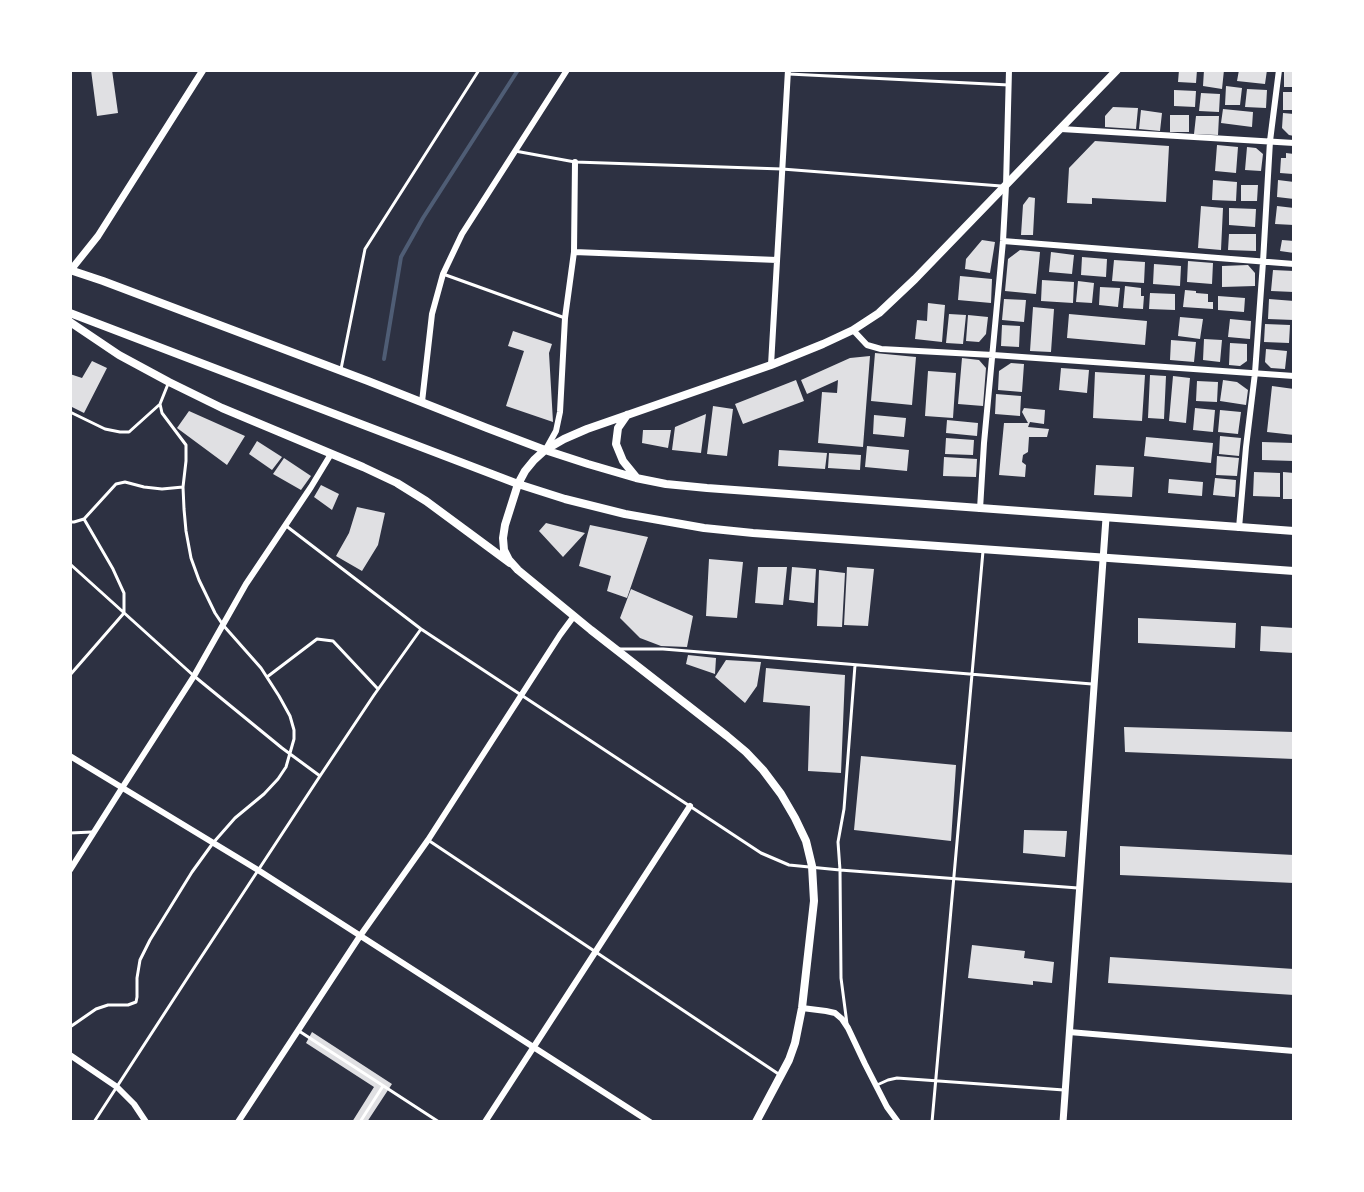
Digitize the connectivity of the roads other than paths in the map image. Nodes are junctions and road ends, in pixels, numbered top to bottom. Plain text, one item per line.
1 (203, 70) edge
2 (479, 70) edge
3 (567, 70) edge
4 (1010, 70) edge
5 (1117, 70) edge
6 (1279, 70) edge
7 (788, 72) edge
8 (1008, 85) junction
9 (1061, 129) junction
10 (1270, 141) junction
11 (1293, 143) edge
12 (515, 151) junction
13 (575, 162) junction
14 (782, 169) junction
15 (1006, 186) junction
16 (1003, 241) junction
17 (573, 252) junction
18 (777, 260) junction
19 (1263, 262) junction
20 (1293, 264) edge
21 (71, 271) edge
22 (443, 274) junction
23 (70, 313) edge
24 (565, 318) junction
25 (70, 322) edge
26 (853, 330) junction
27 (993, 355) junction
28 (771, 365) junction
29 (341, 371) junction
30 (1255, 373) junction
31 (1293, 376) edge
32 (169, 382) junction
33 (422, 402) junction
34 (160, 404) junction
35 (70, 412) edge
36 (627, 415) junction
37 (545, 450) junction
38 (332, 454) junction
39 (636, 478) junction
40 (518, 484) junction
41 (183, 487) junction
42 (980, 509) junction
43 (1106, 518) junction
44 (84, 519) junction
45 (70, 522) edge
46 (285, 525) junction
47 (1239, 528) junction
48 (1293, 531) edge
49 (983, 549) junction
50 (1103, 558) junction
51 (70, 564) edge
52 (518, 570) junction
53 (1293, 571) edge
54 (124, 613) junction
55 (574, 616) junction
56 (223, 626) junction
57 (421, 628) junction
58 (614, 649) junction
59 (855, 665) junction
60 (972, 674) junction
61 (70, 675) edge
62 (194, 676) junction
63 (267, 677) junction
64 (1094, 684) junction
65 (378, 689) junction
66 (520, 695) junction
67 (290, 753) junction
68 (70, 756) edge
69 (320, 776) junction
70 (122, 788) junction
71 (690, 806) junction
72 (94, 832) junction
73 (70, 833) edge
74 (428, 840) junction
75 (213, 843) junction
76 (812, 866) junction
77 (70, 870) edge
78 (258, 870) junction
79 (840, 870) junction
80 (954, 878) junction
81 (1079, 888) junction
82 (360, 936) junction
83 (596, 952) junction
84 (802, 1008) junction
85 (70, 1027) edge
86 (848, 1028) junction
87 (298, 1031) junction
88 (1069, 1032) junction
89 (533, 1046) junction
90 (1293, 1051) edge
91 (70, 1055) edge
92 (781, 1076) junction
93 (936, 1081) junction
94 (383, 1086) junction
95 (876, 1086) junction
96 (117, 1087) junction
97 (1065, 1090) junction
98 (94, 1122) edge
99 (146, 1122) edge
100 (238, 1122) edge
101 (360, 1122) edge
102 (439, 1122) edge
103 (485, 1122) edge
104 (650, 1122) edge
105 (756, 1122) edge
106 (897, 1122) edge
107 (932, 1122) edge
108 (1062, 1122) edge

1 - 21 street
2 - 29 lane
3 - 12 street
4 - 8 street
5 - 9 main road
6 - 10 street
7 - 8 lane
7 - 14 street
8 - 15 street
9 - 10 street
9 - 15 main road
10 - 11 street
10 - 19 street
12 - 13 lane
12 - 22 street
13 - 14 lane
13 - 17 street
14 - 15 lane
14 - 18 street
15 - 16 street
15 - 26 main road
16 - 19 street
16 - 27 street
17 - 18 street
17 - 24 street
18 - 28 street
19 - 20 street
19 - 30 street
21 - 29 main road
22 - 24 lane
22 - 33 street
23 - 40 main road
24 - 37 street
25 - 32 main road
26 - 27 street
26 - 28 main road
27 - 30 street
27 - 42 street
28 - 36 main road
29 - 33 main road
30 - 31 street
30 - 47 street
32 - 34 lane
32 - 38 main road
33 - 37 main road
34 - 35 lane
34 - 41 lane
36 - 37 main road
36 - 39 main road
37 - 39 main road
37 - 40 main road
38 - 46 street
38 - 52 main road
39 - 42 main road
40 - 49 main road
40 - 52 main road
41 - 44 lane
41 - 56 lane
42 - 43 main road
43 - 47 main road
43 - 50 street
44 - 45 lane
44 - 54 lane
46 - 56 street
46 - 57 lane
47 - 48 main road
49 - 50 main road
49 - 60 lane
50 - 53 main road
50 - 64 street
51 - 54 lane
52 - 55 main road
54 - 61 lane
54 - 62 lane
55 - 58 main road
55 - 66 street
56 - 62 street
56 - 63 lane
57 - 65 lane
57 - 66 lane
58 - 59 lane
58 - 76 main road
59 - 60 lane
59 - 79 lane
60 - 64 lane
60 - 80 lane
62 - 67 lane
62 - 70 street
63 - 65 lane
63 - 67 lane
64 - 81 street
65 - 69 lane
66 - 71 lane
66 - 74 street
67 - 69 lane
67 - 75 lane
68 - 70 street
69 - 78 lane
70 - 72 street
70 - 75 street
71 - 76 lane
71 - 83 street
72 - 73 lane
72 - 77 street
74 - 82 street
74 - 83 lane
75 - 78 street
75 - 85 lane
76 - 79 lane
76 - 84 main road
78 - 82 street
78 - 96 lane
79 - 80 lane
79 - 86 lane
80 - 81 lane
80 - 93 lane
81 - 88 street
82 - 87 street
82 - 89 street
83 - 89 street
83 - 92 lane
84 - 86 street
84 - 92 main road
86 - 95 street
87 - 94 lane
87 - 100 street
88 - 90 street
88 - 97 street
89 - 103 street
89 - 104 street
91 - 96 street
92 - 105 main road
93 - 95 lane
93 - 97 lane
93 - 107 lane
94 - 101 lane
94 - 102 lane
95 - 106 street
96 - 98 lane
96 - 99 street
97 - 108 street

